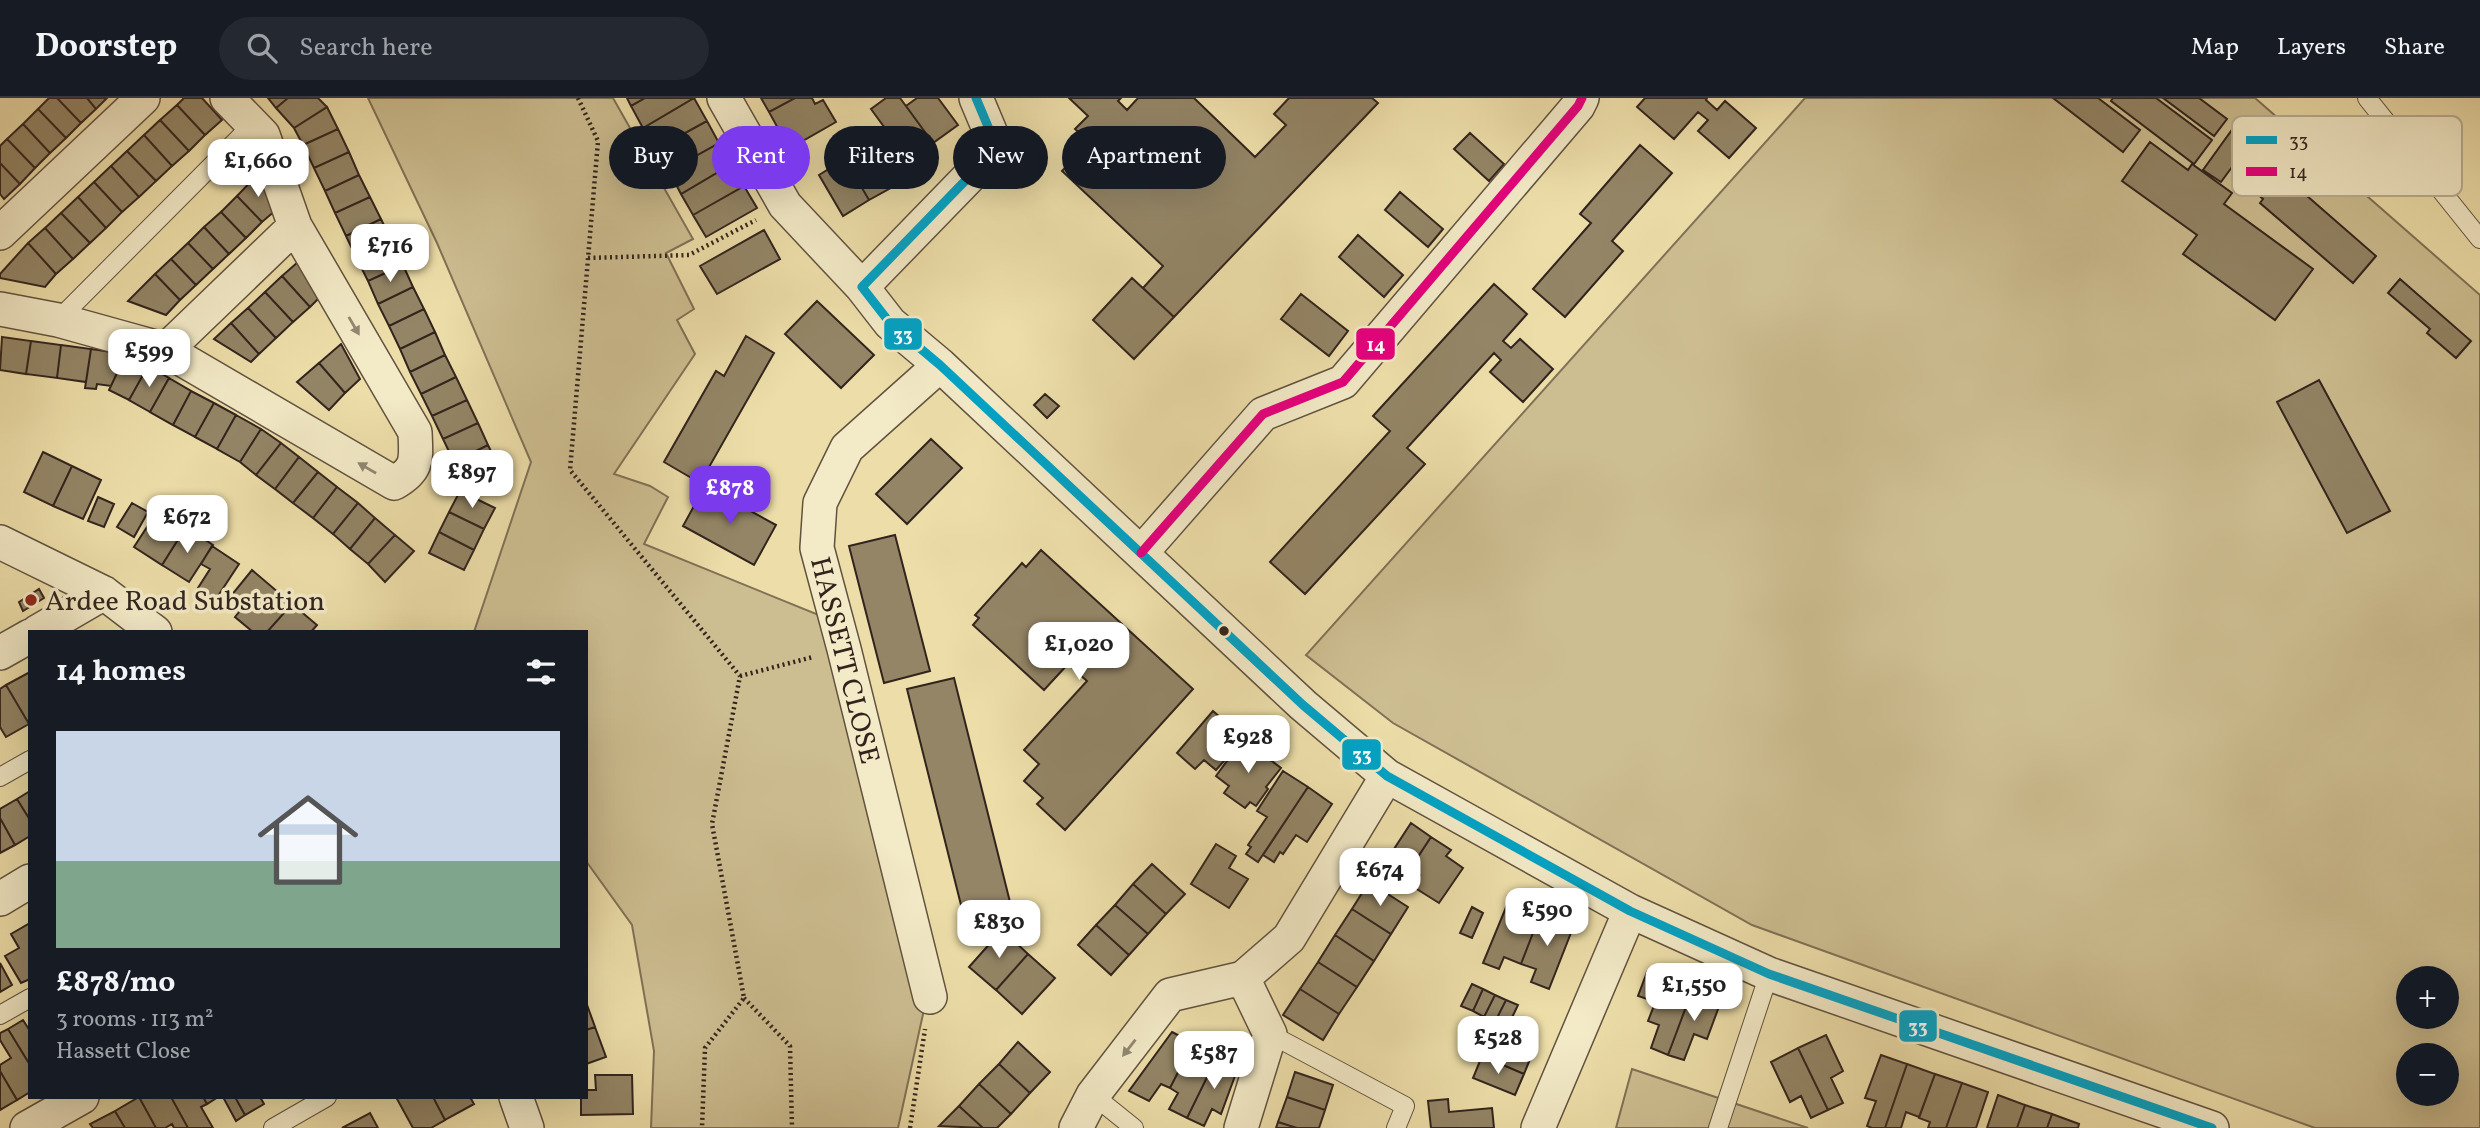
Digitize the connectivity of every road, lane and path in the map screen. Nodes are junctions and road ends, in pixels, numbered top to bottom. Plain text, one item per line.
1 (143, 98) edge
2 (227, 98) edge
3 (578, 98) edge
4 (724, 98) edge
5 (976, 98) edge
6 (1582, 98) edge
7 (2367, 98) edge
8 (2381, 116) edge
9 (252, 125) junction
10 (2446, 196) edge
11 (785, 205) junction
12 (295, 226) junction
13 (0, 233) edge
14 (2480, 239) edge
15 (588, 258) junction
16 (862, 286) junction
17 (0, 309) edge
18 (58, 320) junction
19 (166, 350) junction
20 (940, 365) junction
21 (0, 542) edge
22 (1141, 553) junction
23 (104, 593) junction
24 (40, 630) edge
25 (152, 630) edge
26 (28, 637) edge
27 (844, 649) junction
28 (0, 653) edge
29 (740, 676) junction
30 (28, 761) edge
31 (1387, 776) junction
32 (0, 777) edge
33 (28, 882) edge
34 (0, 899) edge
35 (1630, 911) junction
36 (1769, 974) junction
37 (1243, 978) junction
38 (930, 997) joint
39 (744, 998) junction
40 (28, 999) edge
41 (0, 1015) edge
42 (1270, 1034) junction
43 (1093, 1095) junction
44 (78, 1099) edge
45 (324, 1099) edge
46 (27, 1128) edge
47 (273, 1128) edge
48 (702, 1128) edge
49 (792, 1128) edge
50 (910, 1128) edge
51 (1076, 1128) edge
52 (1134, 1128) edge
53 (1241, 1128) edge
54 (1396, 1128) edge
55 (1538, 1128) edge
56 (1718, 1128) edge
57 (2212, 1128) edge

1 - 13 street
2 - 9 street
3 - 15 path
4 - 11 street
5 - 16 street
6 - 22 street
7 - 8 lane
9 - 12 street
9 - 18 lane
10 - 14 lane
11 - 15 path
11 - 16 street
12 - 19 street
12 -> 19 street
15 - 29 path
16 - 20 street
17 - 18 street
18 - 19 street
20 - 22 street
20 - 27 street, HASSETT CLOSE
21 - 23 street
22 - 31 street
23 - 24 street
23 - 25 street
26 - 28 street
27 - 29 path
27 - 38 street, HASSETT CLOSE
29 - 39 path
30 - 32 lane
31 - 35 street
31 - 37 street
33 - 34 street
35 - 36 street
35 - 55 street
36 - 56 lane
36 - 57 street
37 - 42 street
37 -> 43 street
38 - 50 path
39 - 48 path
39 - 49 path
40 - 41 lane
42 - 53 street
42 - 54 lane
43 - 51 street
43 - 52 lane
44 - 46 street
45 - 47 lane

